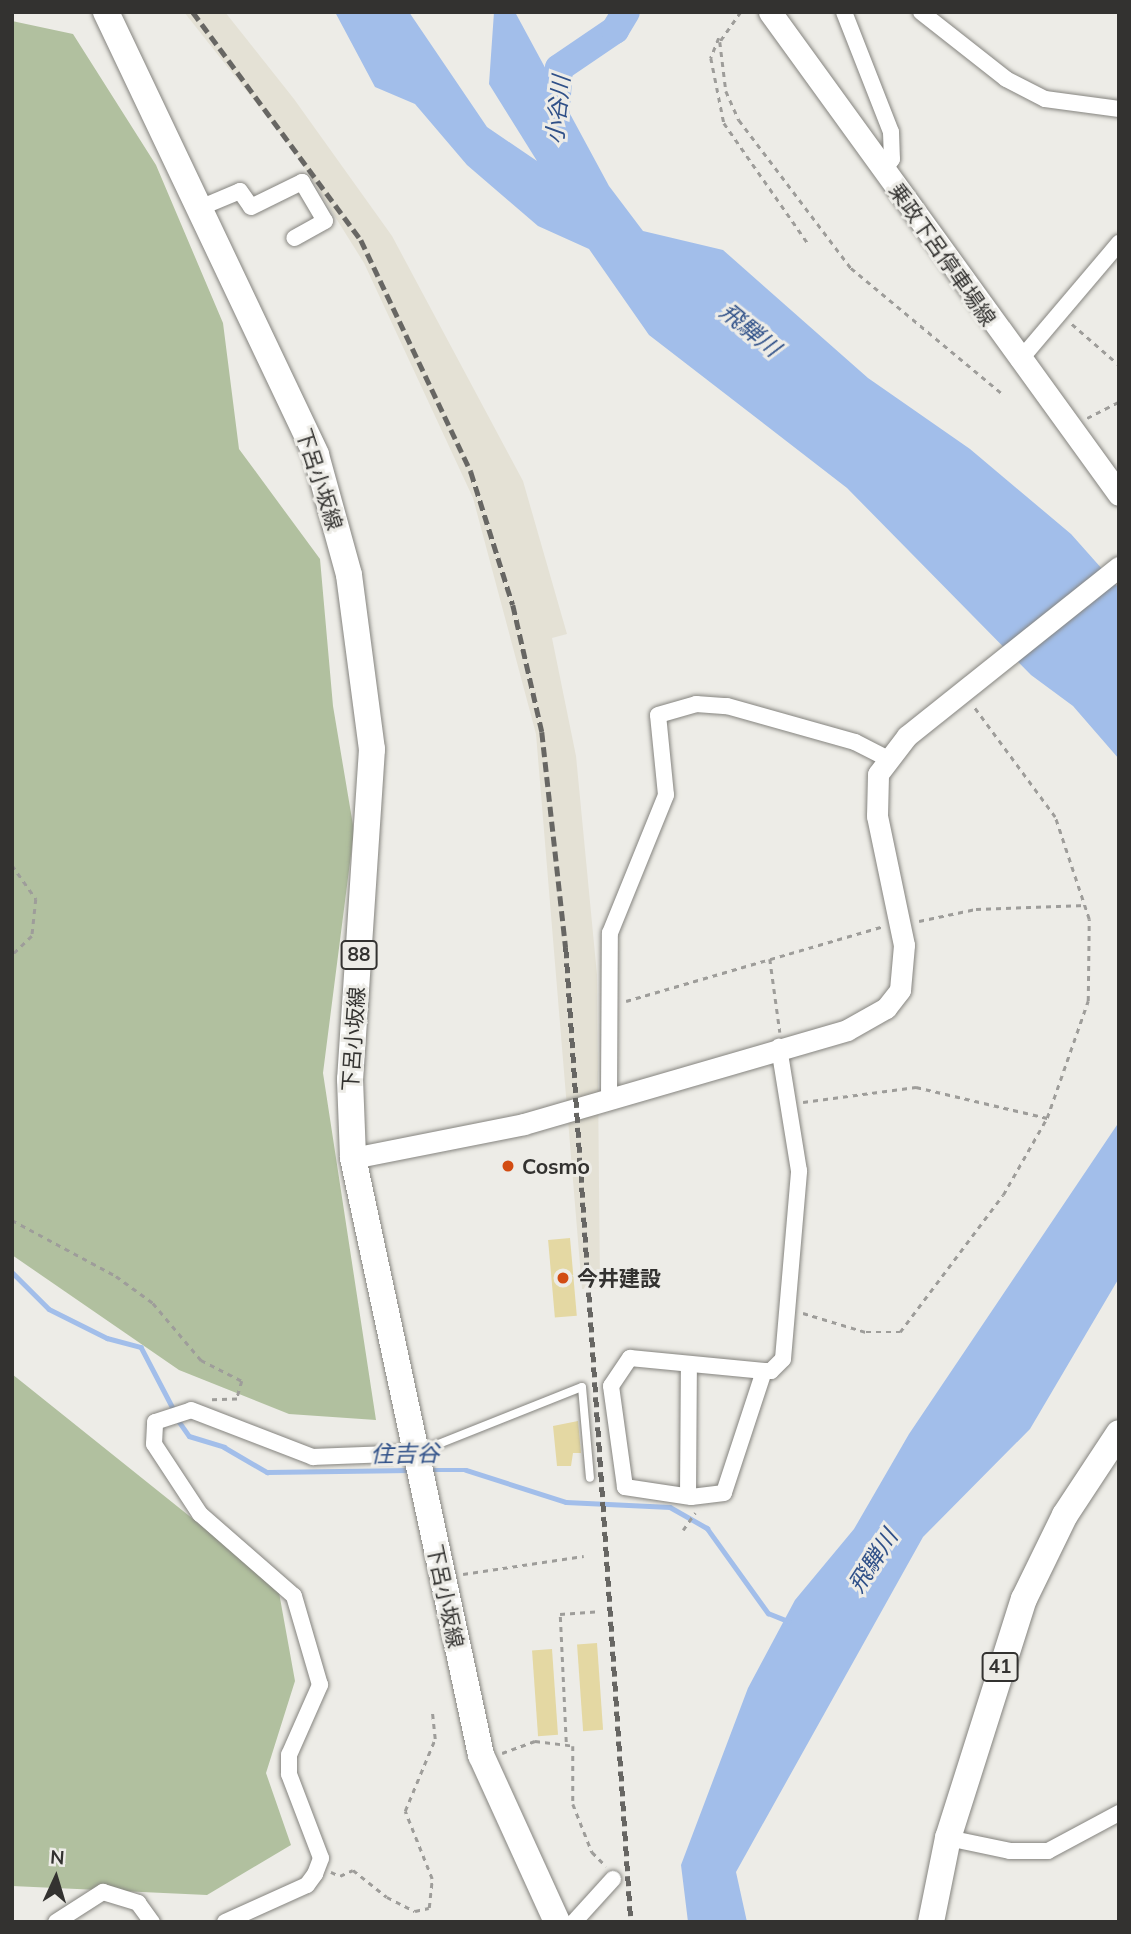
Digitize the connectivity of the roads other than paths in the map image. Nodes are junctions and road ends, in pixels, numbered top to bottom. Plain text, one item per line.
1 (106, 12) edge
2 (770, 12) edge
3 (844, 12) edge
4 (921, 12) edge
5 (1119, 109) edge
6 (884, 170) junction
7 (202, 207) junction
8 (294, 237) dead end
9 (1119, 243) edge
10 (1019, 361) junction
11 (1119, 494) edge
12 (1119, 567) edge
13 (887, 758) junction
14 (781, 1047) junction
15 (609, 1098) junction
16 (353, 1158) junction
17 (689, 1364) junction
18 (764, 1371) junction
19 (1119, 1433) edge
20 (415, 1453) junction
21 (590, 1478) dead end
22 (688, 1496) junction
23 (1119, 1813) edge
24 (948, 1838) junction
25 (613, 1879) road end
26 (150, 1921) edge
27 (56, 1922) edge
28 (225, 1922) edge
29 (557, 1922) edge
30 (574, 1922) edge
31 (931, 1922) edge

1 - 7 main road, 下呂小坂線 / 88
2 - 6 main road, 乗政下呂停車場線
3 - 6 street
4 - 5 street
6 - 10 main road, 乗政下呂停車場線
7 - 8 street
7 - 16 main road, 下呂小坂線 / 88
9 - 10 street
10 - 11 main road, 乗政下呂停車場線
12 - 13 street
13 - 14 street
13 - 15 street
14 - 15 street
14 - 18 street
15 - 16 street
16 - 20 main road, 下呂小坂線 / 88
17 - 18 street
17 - 22 street
17 - 22 street
18 - 22 street
19 - 24 main road, 41
20 - 21 lane
20 - 28 street
20 - 29 main road, 下呂小坂線 / 88
23 - 24 street
24 - 31 main road, 41
25 - 30 street
26 - 27 street

